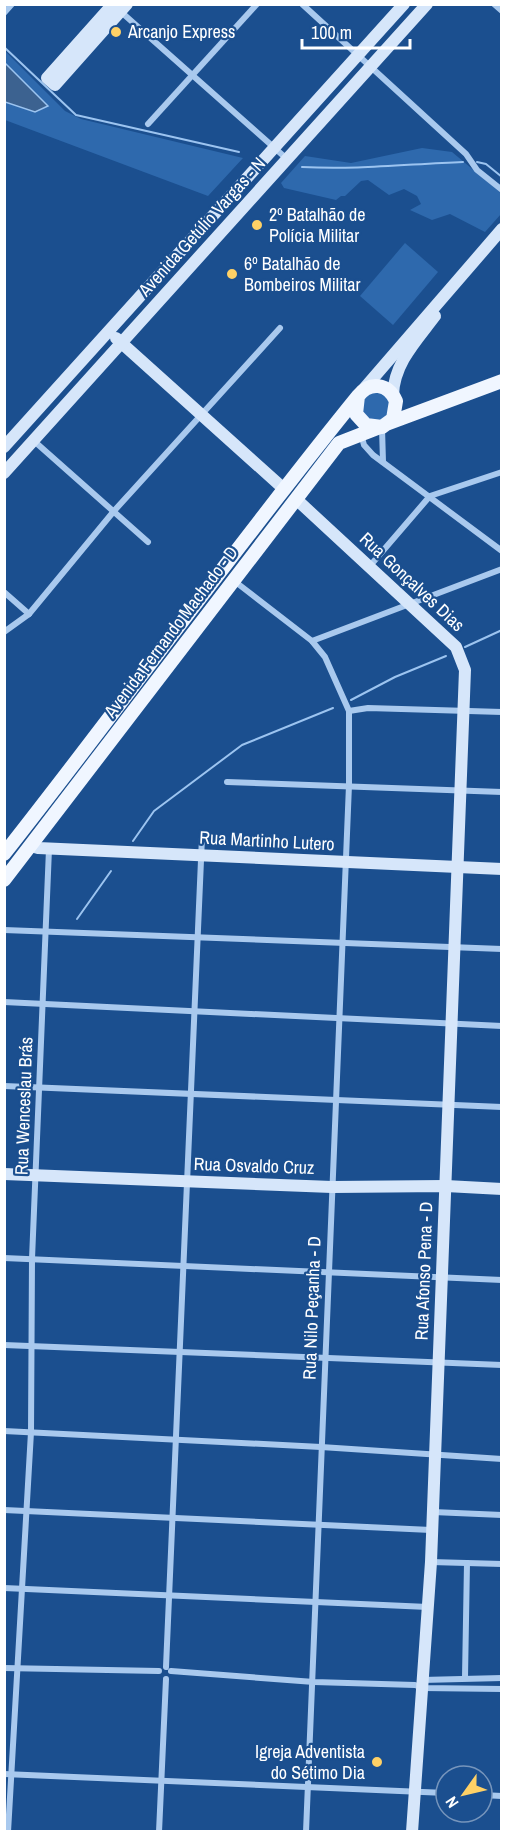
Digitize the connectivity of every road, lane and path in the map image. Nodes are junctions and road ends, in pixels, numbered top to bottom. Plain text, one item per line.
1 (12, 4) edge
2 (257, 4) edge
3 (302, 4) edge
4 (427, 4) edge
5 (494, 4) edge
6 (117, 6) edge
7 (402, 7) edge
8 (501, 11) edge
9 (4, 13) edge
10 (413, 20) junction
11 (358, 56) junction
12 (370, 67) junction
13 (193, 75) junction
14 (51, 81) dead end
15 (148, 124) dead end
16 (274, 148) junction
17 (287, 159) junction
18 (260, 165) junction
19 (272, 176) junction
20 (501, 190) edge
21 (501, 229) edge
22 (192, 239) junction
23 (501, 241) edge
24 (205, 251) junction
25 (176, 258) junction
26 (188, 269) junction
27 (426, 322) junction
28 (280, 328) dead end
29 (109, 331) junction
30 (122, 343) junction
31 (501, 381) edge
32 (360, 393) junction
33 (393, 395) junction
34 (427, 410) junction
35 (202, 415) junction
36 (359, 419) junction
37 (385, 425) junction
38 (361, 434) junction
39 (34, 441) junction
40 (4, 447) edge
41 (383, 463) junction
42 (501, 472) edge
43 (4, 473) edge
44 (284, 489) junction
45 (430, 496) junction
46 (296, 499) junction
47 (114, 511) junction
48 (148, 542) dead end
49 (501, 551) edge
50 (369, 567) junction
51 (501, 569) edge
52 (221, 571) junction
53 (233, 580) junction
54 (4, 592) edge
55 (410, 604) junction
56 (29, 614) junction
57 (4, 633) edge
58 (312, 641) junction
59 (349, 711) junction
60 (465, 711) junction
61 (501, 712) edge
62 (84, 750) junction
63 (96, 760) junction
64 (227, 782) dead end
65 (349, 785) junction
66 (461, 790) junction
67 (501, 792) edge
68 (18, 837) junction
69 (202, 837) dead end
70 (31, 846) junction
71 (49, 849) junction
72 (4, 854) edge
73 (202, 856) junction
74 (346, 862) junction
75 (458, 867) junction
76 (501, 869) edge
77 (4, 880) edge
78 (4, 930) edge
79 (46, 932) junction
80 (198, 938) junction
81 (342, 944) junction
82 (455, 949) junction
83 (501, 949) edge
84 (4, 1002) edge
85 (43, 1004) junction
86 (195, 1010) junction
87 (339, 1017) junction
88 (452, 1022) junction
89 (501, 1026) edge
90 (4, 1086) edge
91 (39, 1087) junction
92 (191, 1094) junction
93 (335, 1100) junction
94 (449, 1105) junction
95 (501, 1107) edge
96 (4, 1174) edge
97 (36, 1175) junction
98 (188, 1181) junction
99 (446, 1186) junction
100 (332, 1187) junction
101 (501, 1189) edge
102 (4, 1258) edge
103 (32, 1260) junction
104 (184, 1266) junction
105 (328, 1272) junction
106 (442, 1277) junction
107 (501, 1280) edge
108 (4, 1345) edge
109 (33, 1347) junction
110 (180, 1351) junction
111 (325, 1357) junction
112 (438, 1362) junction
113 (501, 1365) edge
114 (4, 1431) edge
115 (31, 1432) junction
116 (176, 1438) junction
117 (321, 1447) junction
118 (434, 1453) junction
119 (501, 1459) edge
120 (4, 1510) edge
121 (28, 1511) junction
122 (432, 1512) junction
123 (501, 1515) edge
124 (173, 1517) junction
125 (317, 1524) junction
126 (431, 1530) junction
127 (431, 1562) junction
128 (467, 1563) junction
129 (501, 1564) edge
130 (4, 1588) edge
131 (22, 1589) junction
132 (170, 1596) junction
133 (314, 1602) junction
134 (428, 1607) junction
135 (4, 1668) edge
136 (20, 1668) junction
137 (169, 1669) junction
138 (159, 1671) junction
139 (465, 1677) junction
140 (501, 1678) edge
141 (166, 1679) junction
142 (314, 1682) junction
143 (420, 1684) junction
144 (501, 1689) edge
145 (8, 1774) edge
146 (162, 1781) junction
147 (308, 1788) junction
148 (415, 1792) junction
149 (434, 1793) edge
150 (9, 1832) edge
151 (159, 1832) edge
152 (306, 1832) edge
153 (412, 1832) edge

1 - 9 street
2 - 13 street
3 - 11 street
4 - 10 street, Avenida Getúlio Vargas - N
5 - 8 street
6 - 13 street
6 - 14 street
7 - 10 street
7 - 11 street, Avenida Getúlio Vargas - N
10 - 12 street, Avenida Getúlio Vargas - N
11 - 12 street
11 - 16 street, Avenida Getúlio Vargas - N
12 - 17 street, Avenida Getúlio Vargas - N
12 - 20 street
13 - 15 street
13 - 16 street
16 - 17 street
16 - 18 street, Avenida Getúlio Vargas - N
17 - 19 street, Avenida Getúlio Vargas - N
18 - 19 street
18 - 22 street, Avenida Getúlio Vargas - N
19 - 24 street, Avenida Getúlio Vargas - N
21 - 27 street, Avenida Fernando Machado - D
22 - 24 street
22 - 25 street, Avenida Getúlio Vargas - N
23 - 27 street, Avenida Fernando Machado - D
24 - 26 street, Avenida Getúlio Vargas - N
25 - 26 street
25 - 29 street, Avenida Getúlio Vargas - N
26 - 30 street, Avenida Getúlio Vargas - N
27 - 32 street, Avenida Fernando Machado - D
27 - 33 street, Avenida Fernando Machado - D
28 - 35 street
29 - 30 street
29 - 40 street, Avenida Getúlio Vargas - N
30 - 35 street
30 - 39 street, Avenida Getúlio Vargas - N
31 - 34 main road, Avenida Fernando Machado - D
32 - 33 main road
32 - 36 main road
32 - 44 main road, Avenida Fernando Machado - D
33 - 34 main road
33 - 37 main road
34 - 37 main road, Avenida Fernando Machado - D
35 - 44 street
35 - 47 street
36 - 37 main road
36 - 38 street
37 - 38 main road, Avenida Fernando Machado - D
37 - 41 street
38 - 41 street
38 - 46 main road, Avenida Fernando Machado - D
39 - 43 street, Avenida Getúlio Vargas - N
39 - 47 street
41 - 45 street
42 - 45 street
44 - 52 main road, Avenida Fernando Machado - D
45 - 49 street
45 - 50 street
46 - 50 street, Rua Gonçalves Dias
46 - 53 main road, Avenida Fernando Machado - D
47 - 48 street
47 - 56 street
50 - 55 street, Rua Gonçalves Dias
51 - 55 street
52 - 53 main road
52 - 62 main road, Avenida Fernando Machado - D
53 - 58 street
53 - 63 main road, Avenida Fernando Machado - D
54 - 56 street
55 - 58 street
55 - 60 street, Rua Gonçalves Dias
56 - 57 street
58 - 59 street
59 - 60 street
59 - 65 street, Rua Nilo Peçanha - D
60 - 61 street
60 - 66 street, Rua Afonso Pena - D
62 - 63 main road
62 - 68 main road, Avenida Fernando Machado - D
63 - 70 main road, Avenida Fernando Machado - D
64 - 65 street
65 - 66 street
65 - 74 street, Rua Nilo Peçanha - D
66 - 67 street
66 - 75 street, Rua Afonso Pena - D
68 - 70 main road
68 - 72 main road, Avenida Fernando Machado - D
69 - 73 street
70 - 71 street, Rua Martinho Lutero
70 - 77 main road, Avenida Fernando Machado - D
71 - 73 street, Rua Martinho Lutero
71 - 79 street, Rua Wenceslau Brás
73 - 74 street, Rua Martinho Lutero
73 - 80 street
74 - 75 street, Rua Martinho Lutero
74 - 81 street, Rua Nilo Peçanha - D
75 - 76 street, Rua Martinho Lutero
75 - 82 street, Rua Afonso Pena - D
78 - 79 street
79 - 80 street
79 - 85 street, Rua Wenceslau Brás
80 - 81 street
80 - 86 street
81 - 82 street
81 - 87 street, Rua Nilo Peçanha - D
82 - 83 street
82 - 88 street, Rua Afonso Pena - D
84 - 85 street
85 - 86 street
85 - 91 street, Rua Wenceslau Brás
86 - 87 street
86 - 92 street
87 - 88 street
87 - 93 street, Rua Nilo Peçanha - D
88 - 89 street
88 - 94 street, Rua Afonso Pena - D
90 - 91 street
91 - 92 street
91 - 97 street, Rua Wenceslau Brás
92 - 93 street
92 - 98 street
93 - 94 street
93 - 100 street, Rua Nilo Peçanha - D
94 - 95 street
94 - 99 street, Rua Afonso Pena - D
96 - 97 street, Rua Osvaldo Cruz
97 - 98 street, Rua Osvaldo Cruz
97 - 103 street, Rua Wenceslau Brás
98 - 100 street, Rua Osvaldo Cruz
98 - 104 street
99 - 100 street, Rua Osvaldo Cruz
99 - 101 street, Rua Osvaldo Cruz
99 - 106 street, Rua Afonso Pena - D
100 - 105 street, Rua Nilo Peçanha - D
102 - 103 street
103 - 104 street
103 - 109 street, Rua Wenceslau Brás
104 - 105 street
104 - 110 street
105 - 106 street
105 - 111 street, Rua Nilo Peçanha - D
106 - 107 street
106 - 112 street, Rua Afonso Pena - D
108 - 109 street
109 - 110 street
109 - 115 street, Rua Wenceslau Brás
110 - 111 street
110 - 116 street
111 - 112 street
111 - 117 street, Rua Nilo Peçanha - D
112 - 113 street
112 - 118 street, Rua Afonso Pena - D
114 - 115 street
115 - 116 street
115 - 121 street, Rua Wenceslau Brás
116 - 117 street
116 - 124 street
117 - 118 street
117 - 125 street, Rua Nilo Peçanha - D
118 - 119 street
118 - 122 street, Rua Afonso Pena - D
120 - 121 street
121 - 124 street
121 - 131 street, Rua Wenceslau Brás
122 - 123 street
122 - 126 street, Rua Afonso Pena - D
124 - 125 street
124 - 132 street
125 - 126 street
125 - 133 street, Rua Nilo Peçanha - D
126 - 127 street, Rua Afonso Pena - D
127 - 128 street
127 - 134 street, Rua Afonso Pena - D
128 - 129 street
128 - 139 street
130 - 131 street
131 - 132 street
131 - 136 street, Rua Wenceslau Brás
132 - 133 street
132 - 137 street
133 - 134 street
133 - 142 street, Rua Nilo Peçanha - D
134 - 143 street, Rua Afonso Pena - D
135 - 136 street
136 - 138 street
136 - 145 street, Rua Wenceslau Brás
137 - 138 street
137 - 141 street
137 - 142 street
138 - 141 street
139 - 140 street
139 - 143 street
141 - 146 street
142 - 143 street
142 - 147 street, Rua Nilo Peçanha - D
143 - 144 street
143 - 148 street, Rua Afonso Pena - D
145 - 146 street
145 - 150 street, Rua Wenceslau Brás
146 - 147 street
146 - 151 street
147 - 148 street
147 - 152 street, Rua Nilo Peçanha - D
148 - 149 street
148 - 153 street, Rua Afonso Pena - D

